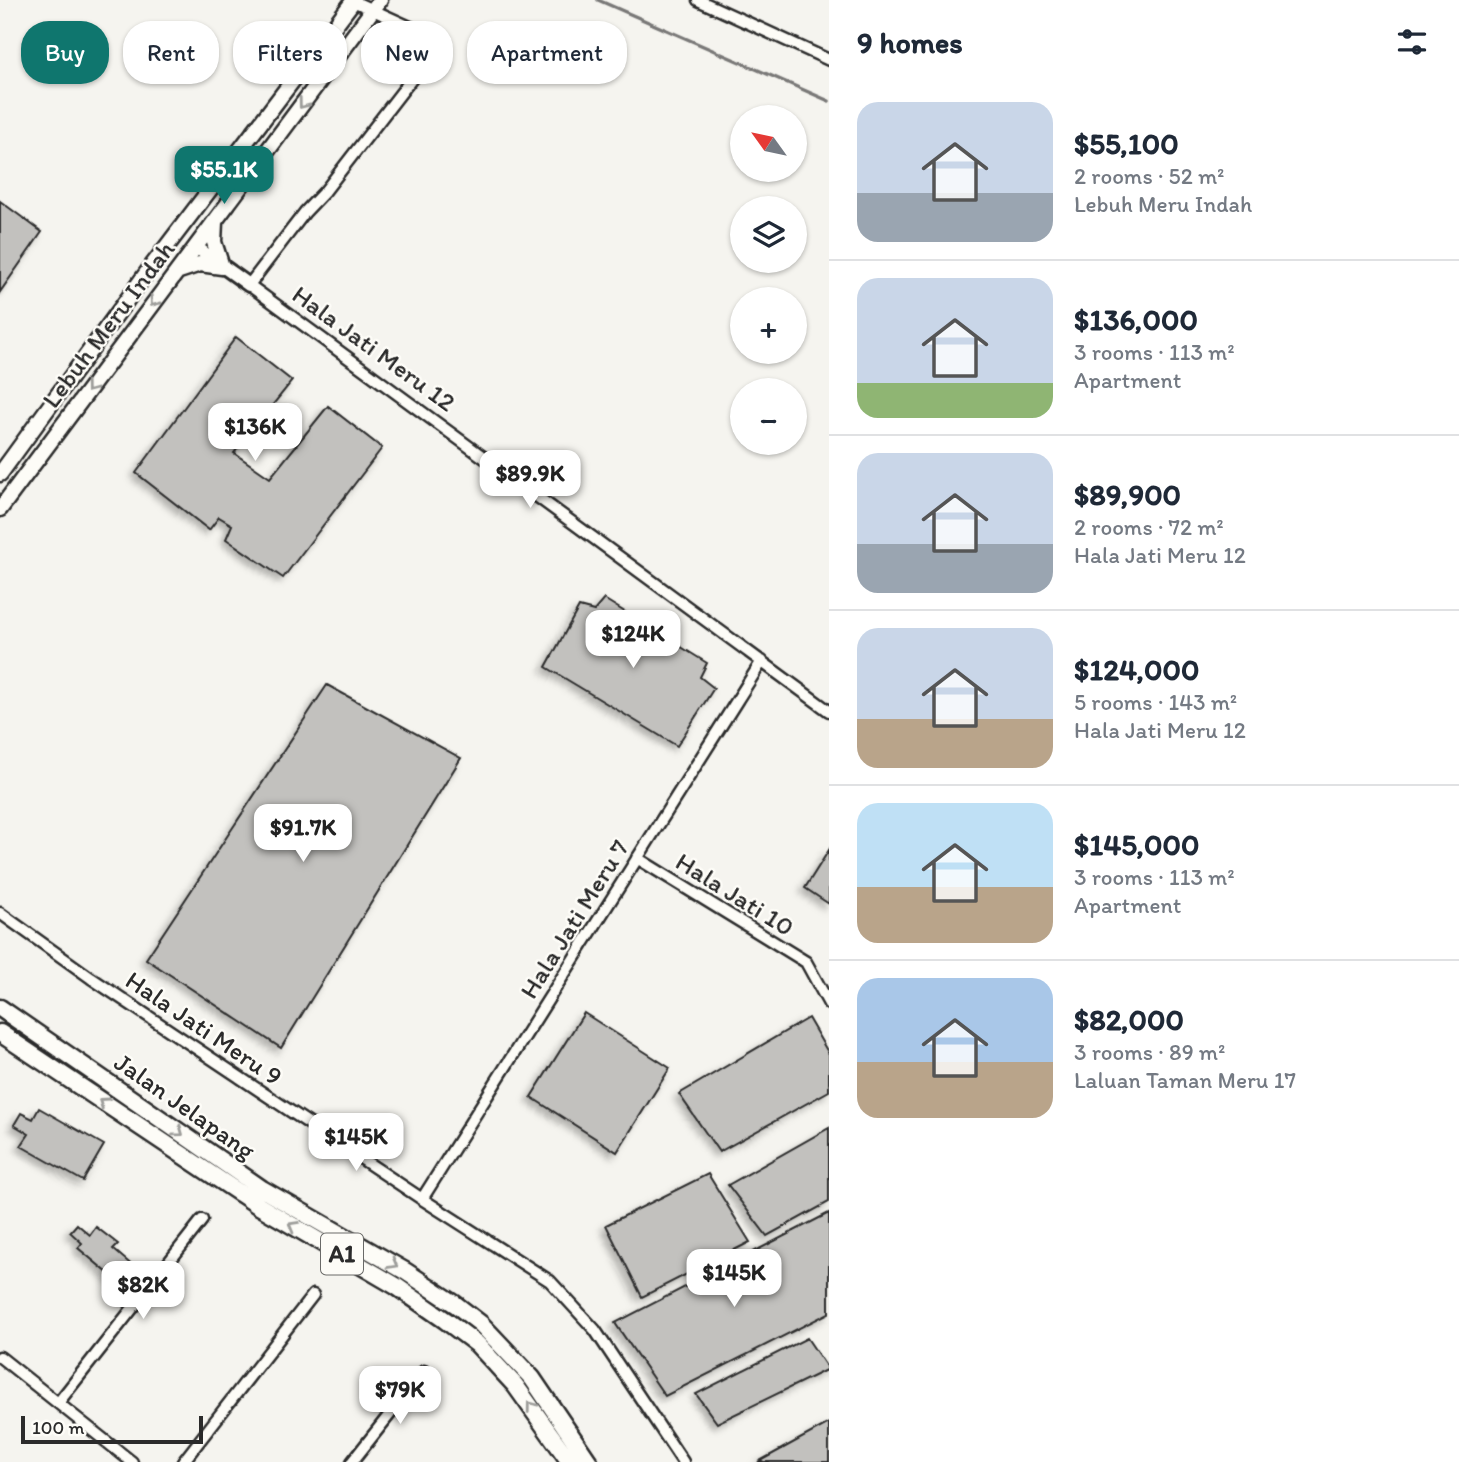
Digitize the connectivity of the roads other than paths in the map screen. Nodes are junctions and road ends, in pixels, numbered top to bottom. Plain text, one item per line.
1 (698, 0) edge
2 (354, 1) edge
3 (377, 5) edge
4 (829, 60) edge
5 (229, 165) junction
6 (216, 220) junction
7 (196, 247) junction
8 (222, 267) junction
9 (177, 271) junction
10 (148, 272) junction
11 (249, 285) junction
12 (0, 474) edge
13 (0, 509) edge
14 (762, 661) junction
15 (829, 710) edge
16 (637, 858) junction
17 (0, 913) edge
18 (829, 1004) edge
19 (0, 1008) edge
20 (0, 1021) edge
21 (31, 1030) junction
22 (0, 1033) edge
23 (422, 1199) junction
24 (202, 1220) dead end
25 (313, 1295) dead end
26 (0, 1357) edge
27 (424, 1371) dead end
28 (58, 1403) junction
29 (132, 1462) edge
30 (183, 1462) edge
31 (352, 1462) edge
32 (570, 1462) edge
33 (589, 1462) edge
34 (683, 1462) edge

1 - 4 street
2 - 3 street
2 - 5 main road, Lebuh Meru Indah
3 -> 6 main road, Lebuh Meru Indah
3 - 11 street
5 - 7 main road
5 - 10 main road, Lebuh Meru Indah
6 - 7 main road, Lebuh Meru Indah
6 - 8 main road
7 - 8 street, Hala Jati Meru 12
7 - 9 main road, Lebuh Meru Indah
7 - 10 main road
8 - 9 main road
8 - 11 street, Hala Jati Meru 12
9 -> 13 main road, Lebuh Meru Indah
10 - 12 main road, Lebuh Meru Indah
11 - 14 street, Hala Jati Meru 12
14 - 15 street, Hala Jati Meru 12
14 - 16 street, Hala Jati Meru 7
16 - 18 street, Hala Jati 10
16 - 23 street, Hala Jati Meru 7
17 - 23 street, Hala Jati Meru 9
19 - 21 main road, Jalan Jelapang / A1
20 - 21 main road
21 -> 33 main road, Jalan Jelapang / A1
32 -> 22 main road, Jalan Jelapang / A1
23 - 34 street, Hala Jati Meru 9
24 - 28 street
25 - 30 street
26 - 28 street
27 - 31 street
28 - 29 street

